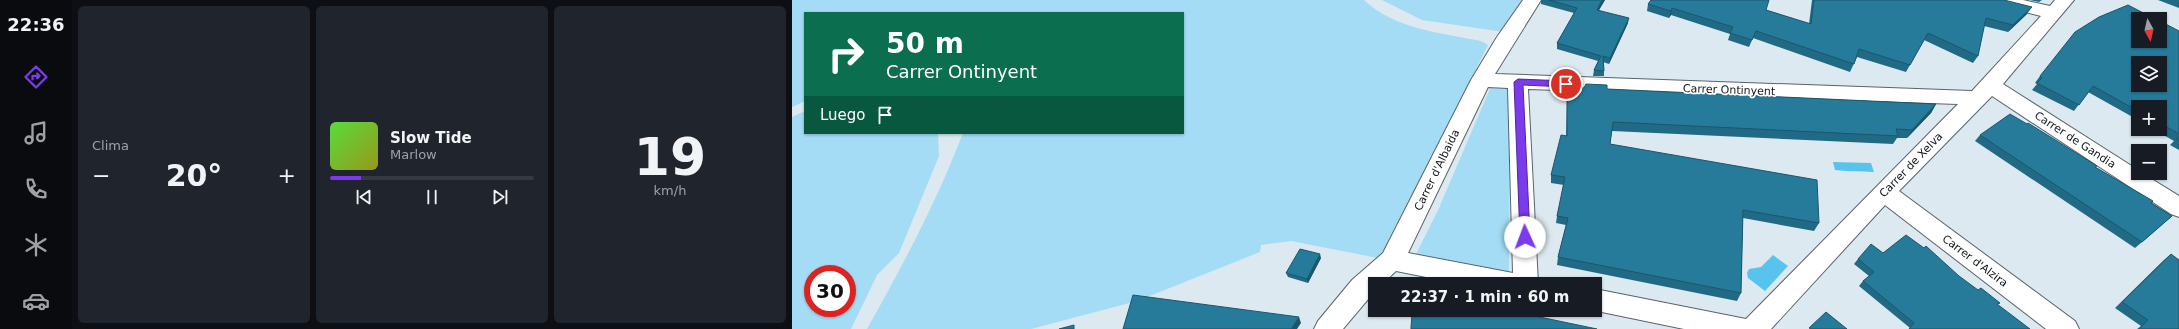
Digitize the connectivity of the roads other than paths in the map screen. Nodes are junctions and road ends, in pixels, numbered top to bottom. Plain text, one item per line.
1 (1532, 0) edge
2 (1999, 0) edge
3 (2060, 7) edge
4 (1481, 80) junction
5 (1518, 82) junction
6 (1983, 92) junction
7 (1884, 192) junction
8 (2179, 208) edge
9 (1392, 260) junction
10 (1478, 277) edge
11 (1526, 277) edge
12 (1602, 301) edge
13 (1327, 329) edge
14 (1741, 329) edge
15 (1754, 329) edge
16 (2066, 329) edge

1 - 4 street, Carrer d'Albaida
2 - 3 street
3 - 6 street, Carrer de Xelva
4 - 5 street, Carrer Ontinyent
4 - 9 street, Carrer d'Albaida
5 - 6 street, Carrer Ontinyent
5 - 11 street
6 - 7 street, Carrer de Xelva
6 - 8 street, Carrer de Gandia
7 - 15 street, Carrer de Xelva
7 - 16 street, Carrer d'Alzira
9 - 10 street
9 - 13 street, Carrer d'Albaida
12 - 14 street

